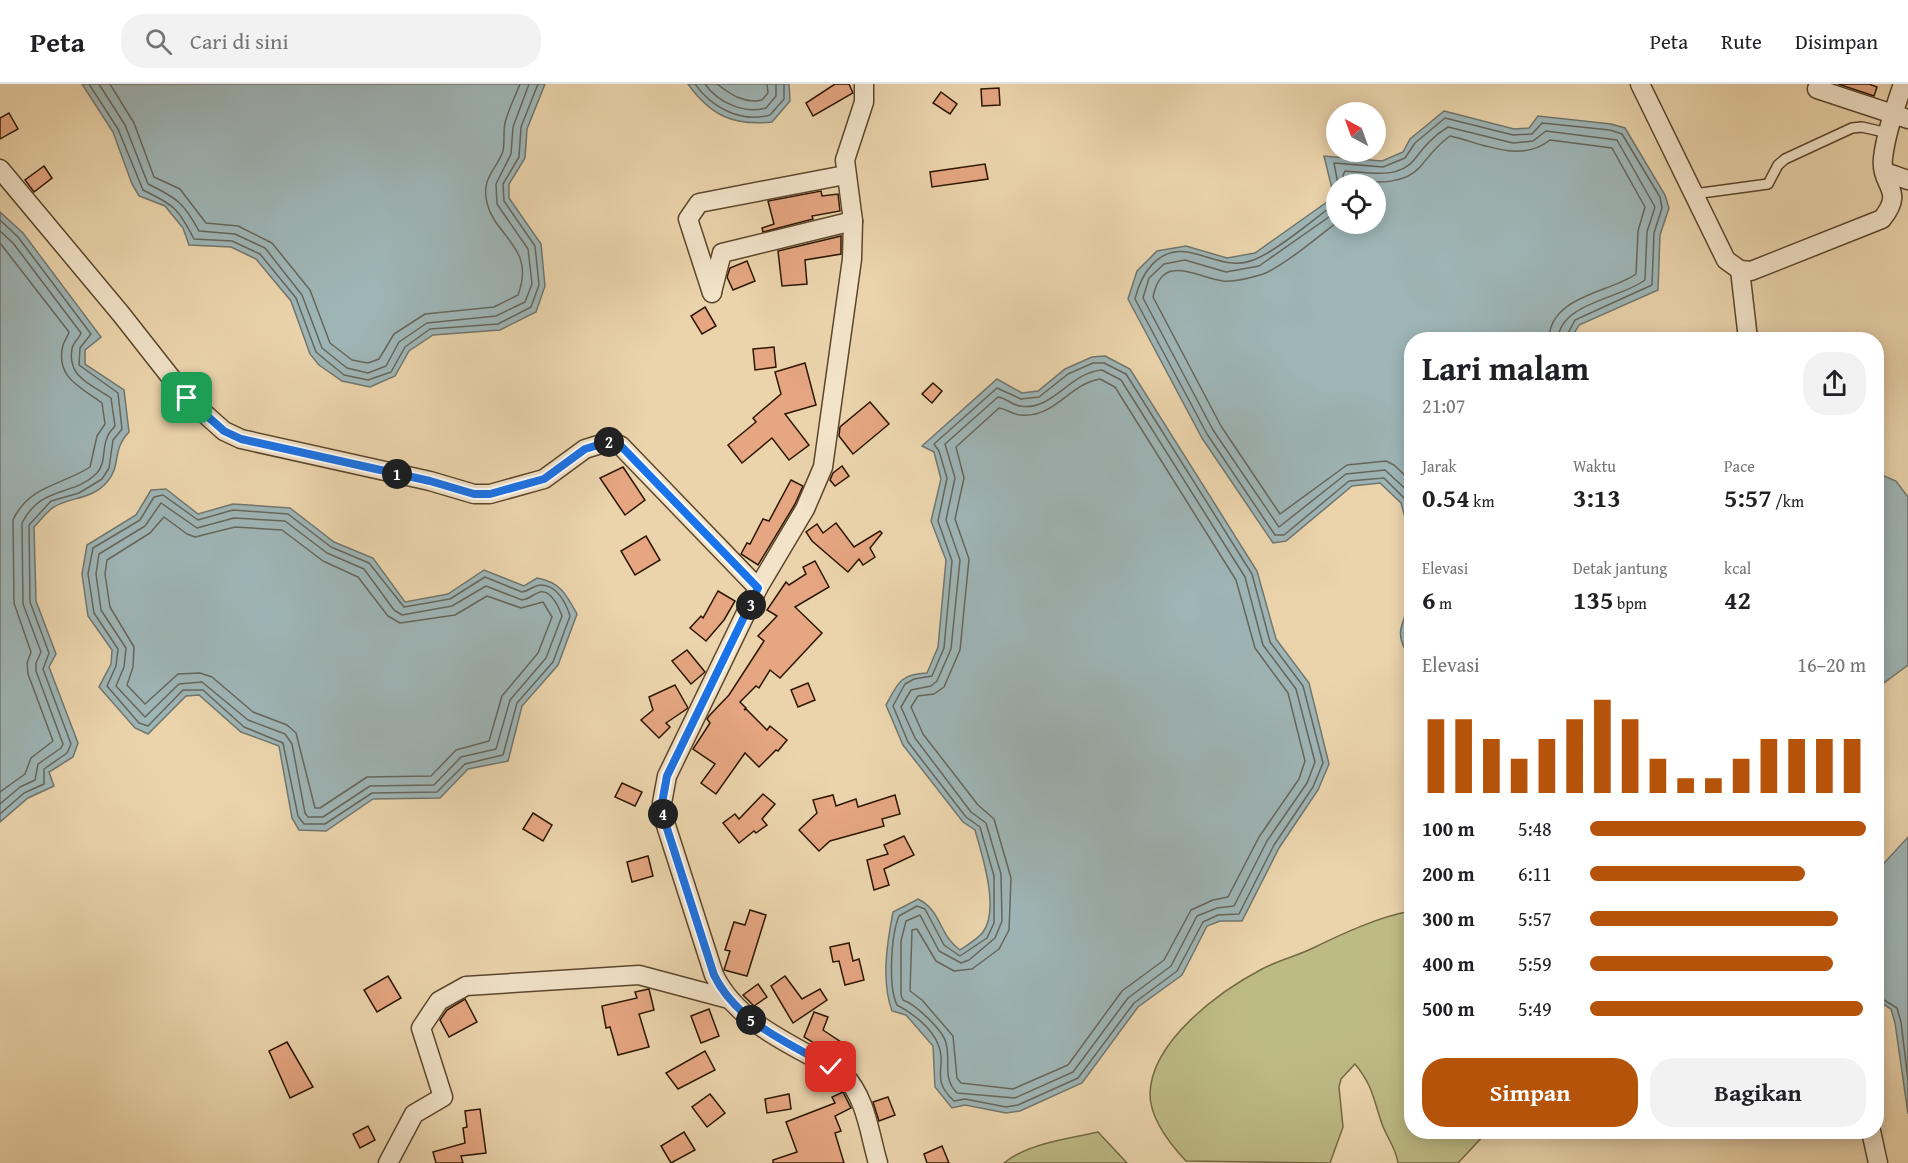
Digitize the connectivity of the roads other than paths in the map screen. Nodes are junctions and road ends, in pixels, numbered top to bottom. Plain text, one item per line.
1 (864, 84) edge
2 (1640, 84) edge
3 (1903, 84) edge
4 (1817, 89) dead end
5 (1901, 117) edge
6 (1888, 133) junction
7 (0, 169) edge
8 (1885, 172) junction
9 (845, 175) junction
10 (1908, 180) edge
11 (1694, 194) junction
12 (853, 221) junction
13 (1740, 270) junction
14 (1747, 332) edge
15 (758, 588) junction
16 (729, 999) junction
17 (1873, 1139) edge
18 (387, 1163) edge
19 (878, 1163) edge
20 (1878, 1163) edge

1 - 9 street
2 - 11 street
3 - 5 street
4 - 5 street
5 - 6 street
6 - 8 street
6 - 11 lane
7 - 15 street
8 - 10 street
8 - 13 street
9 - 12 street
9 - 12 street
11 - 13 street
12 - 15 street
13 - 14 street
15 - 16 street
16 - 18 street
16 - 19 street
17 - 20 street

